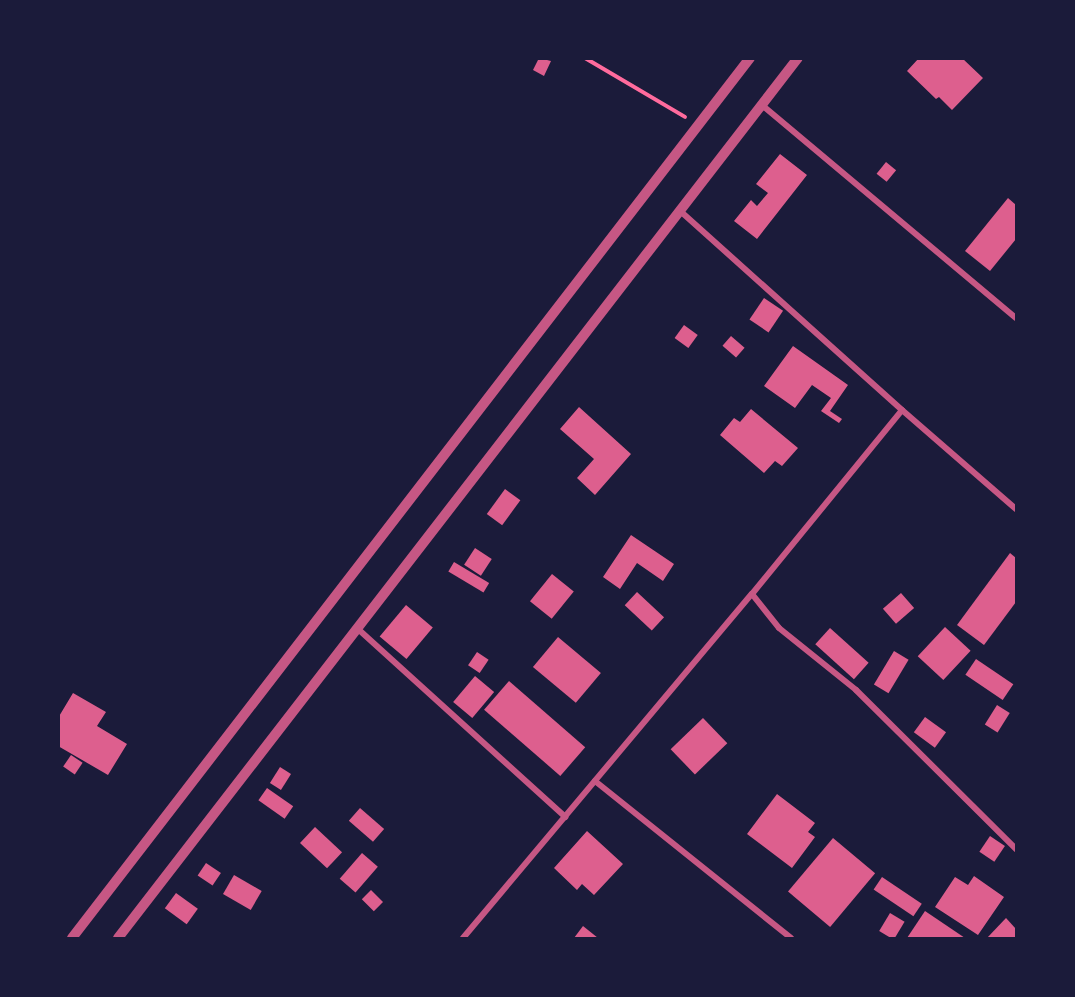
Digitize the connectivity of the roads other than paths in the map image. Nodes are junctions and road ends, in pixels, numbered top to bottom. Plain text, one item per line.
1 (750, 58) edge
2 (798, 58) edge
3 (762, 105) junction
4 (680, 212) junction
5 (1017, 318) edge
6 (902, 410) junction
7 (1017, 509) edge
8 (752, 594) junction
9 (358, 629) junction
10 (595, 781) junction
11 (565, 817) junction
12 (1017, 849) edge
13 (72, 939) edge
14 (118, 939) edge
15 (463, 939) edge
16 (791, 939) edge

1 - 13 street
2 - 3 street
3 - 4 street
3 - 5 street
4 - 6 street
4 - 9 street
6 - 7 street
6 - 8 street
8 - 10 street
8 - 12 street
9 - 11 street
9 - 14 street
10 - 11 street
10 - 16 street
11 - 15 street

